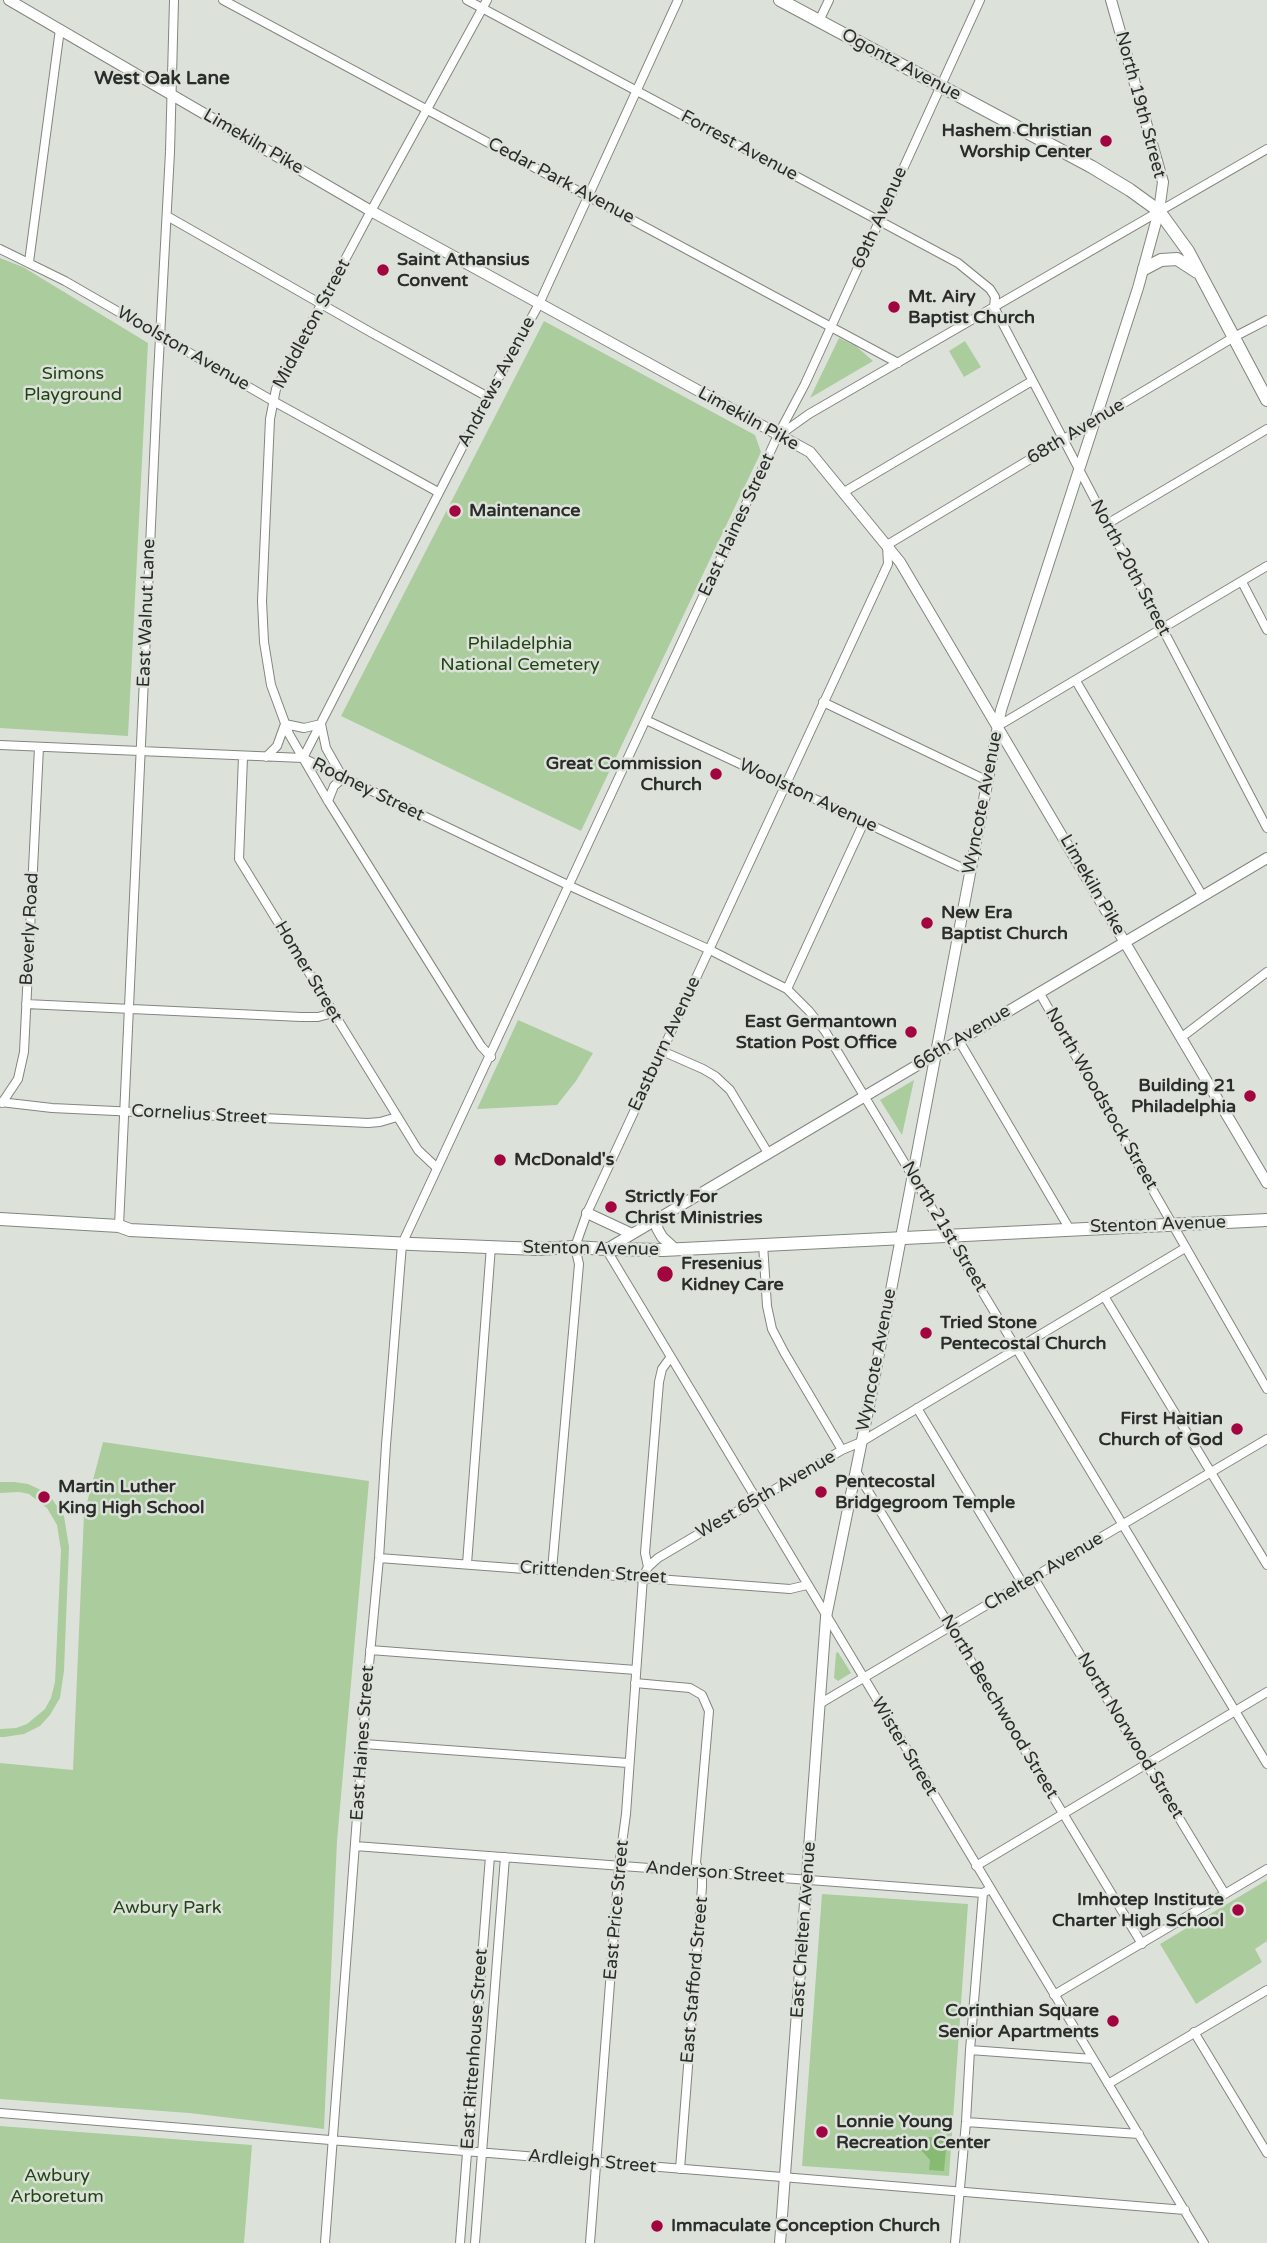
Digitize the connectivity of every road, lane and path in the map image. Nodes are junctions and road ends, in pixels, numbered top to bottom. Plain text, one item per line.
1 (9, 0) edge
2 (174, 0) edge
3 (223, 0) edge
4 (467, 0) edge
5 (678, 0) edge
6 (780, 0) edge
7 (829, 0) edge
8 (979, 0) edge
9 (1111, 0) edge
10 (485, 4) edge
11 (819, 21) junction
12 (60, 29) junction
13 (940, 87) junction
14 (637, 91) junction
15 (171, 93) junction
16 (427, 109) junction
17 (1267, 149) edge
18 (589, 197) junction
19 (371, 211) junction
20 (1159, 211) junction
21 (167, 216) junction
22 (879, 221) junction
23 (0, 249) edge
24 (29, 262) junction
25 (1144, 269) junction
26 (1202, 275) junction
27 (320, 304) junction
28 (539, 304) junction
29 (994, 307) junction
30 (1267, 320) edge
31 (831, 327) junction
32 (160, 336) junction
33 (1234, 337) junction
34 (898, 363) junction
35 (1032, 381) junction
36 (488, 397) junction
37 (1267, 400) edge
38 (273, 401) junction
39 (1096, 419) junction
40 (1267, 429) edge
41 (778, 435) junction
42 (1063, 440) junction
43 (1079, 471) junction
44 (439, 492) junction
45 (844, 492) junction
46 (1107, 524) junction
47 (887, 545) junction
48 (1267, 566) edge
49 (1242, 582) junction
50 (1163, 629) junction
51 (1267, 630) edge
52 (1076, 681) junction
53 (823, 702) junction
54 (646, 720) junction
55 (285, 724) junction
56 (321, 724) junction
57 (998, 726) junction
58 (0, 745) edge
59 (39, 747) junction
60 (141, 751) junction
61 (243, 757) junction
62 (266, 757) junction
63 (303, 758) junction
64 (343, 778) junction
65 (988, 780) junction
66 (785, 785) junction
67 (328, 801) junction
68 (864, 822) junction
69 (1267, 828) edge
70 (1267, 858) edge
71 (971, 872) junction
72 (569, 886) junction
73 (1202, 895) junction
74 (1125, 941) junction
75 (708, 949) junction
76 (1267, 972) edge
77 (787, 989) junction
78 (1039, 992) junction
79 (26, 1004) junction
80 (130, 1008) junction
81 (333, 1013) junction
82 (1181, 1037) junction
83 (958, 1039) junction
84 (663, 1051) junction
85 (936, 1052) junction
86 (491, 1056) junction
87 (864, 1096) junction
88 (1, 1103) edge
89 (125, 1112) junction
90 (397, 1116) junction
91 (768, 1153) junction
92 (437, 1168) junction
93 (912, 1175) junction
94 (1267, 1183) edge
95 (587, 1213) junction
96 (0, 1219) edge
97 (658, 1220) junction
98 (1267, 1220) edge
99 (1172, 1224) junction
100 (119, 1226) junction
101 (1069, 1228) junction
102 (632, 1234) junction
103 (949, 1236) junction
104 (900, 1239) junction
105 (402, 1244) junction
106 (763, 1244) junction
107 (491, 1246) junction
108 (576, 1247) junction
109 (1185, 1248) junction
110 (675, 1249) junction
111 (606, 1250) junction
112 (1104, 1296) junction
113 (1017, 1349) junction
114 (670, 1357) junction
115 (1267, 1389) edge
116 (917, 1408) junction
117 (1267, 1439) edge
118 (861, 1442) junction
119 (842, 1450) junction
120 (855, 1470) junction
121 (1211, 1472) junction
122 (756, 1501) junction
123 (1123, 1524) junction
124 (379, 1558) junction
125 (467, 1564) junction
126 (1267, 1565) edge
127 (648, 1567) junction
128 (552, 1570) junction
129 (643, 1577) junction
130 (1034, 1578) junction
131 (1023, 1584) junction
132 (807, 1585) junction
133 (826, 1617) junction
134 (950, 1628) junction
135 (370, 1650) junction
136 (636, 1670) junction
137 (863, 1679) junction
138 (635, 1683) junction
139 (1267, 1692) edge
140 (821, 1703) junction
141 (1235, 1711) junction
142 (364, 1744) junction
143 (628, 1763) junction
144 (1148, 1764) junction
145 (1267, 1764) edge
146 (1064, 1814) junction
147 (355, 1846) junction
148 (490, 1856) junction
149 (505, 1857) junction
150 (620, 1866) junction
151 (976, 1866) junction
152 (1267, 1869) edge
153 (699, 1872) junction
154 (807, 1880) junction
155 (986, 1891) junction
156 (1225, 1894) junction
157 (1142, 1944) junction
158 (1267, 1990) edge
159 (1054, 1995) junction
160 (1194, 2032) junction
161 (970, 2050) junction
162 (1093, 2059) junction
163 (1108, 2084) junction
164 (0, 2113) edge
165 (966, 2122) junction
166 (1139, 2134) junction
167 (333, 2141) junction
168 (467, 2152) junction
169 (482, 2153) junction
170 (1267, 2153) edge
171 (596, 2162) junction
172 (680, 2169) junction
173 (785, 2179) junction
174 (959, 2192) junction
175 (1185, 2210) junction
176 (325, 2243) edge
177 (460, 2243) edge
178 (475, 2243) edge
179 (590, 2243) edge
180 (780, 2243) edge
181 (955, 2243) edge
182 (1204, 2243) edge

1 - 12 street, Limekiln Pike
2 - 15 street, East Walnut Lane
3 - 16 street, Cedar Park Avenue
4 - 10 street, Forrest Avenue
5 - 14 street, Andrews Avenue
6 - 11 main road, Ogontz Avenue
7 - 11 street
8 - 13 street, 69th Avenue
9 - 20 street, North 19th Street
10 - 14 street, Forrest Avenue
10 - 16 street, Middleton Street
11 - 13 main road, Ogontz Avenue
12 - 15 street, Limekiln Pike
12 - 24 street
13 - 20 main road, Ogontz Avenue
13 - 22 street, 69th Avenue
14 - 18 street, Andrews Avenue
14 - 22 street, Forrest Avenue
15 - 19 street, Limekiln Pike
15 - 21 street, East Walnut Lane
16 - 18 street, Cedar Park Avenue
16 - 19 street, Middleton Street
17 - 20 street, East Haines Street
18 - 28 street, Andrews Avenue
18 - 31 street, Cedar Park Avenue
19 - 27 street, Middleton Street
19 - 28 street, Limekiln Pike
20 - 25 street, Wyncote Avenue
20 - 26 main road, Ogontz Avenue
20 - 29 street, East Haines Street
21 - 27 street
21 - 32 street, East Walnut Lane
22 - 29 street, Forrest Avenue
22 - 31 street, 69th Avenue
23 - 24 street, Woolston Avenue
24 - 32 street, Woolston Avenue
25 - 26 main road
25 - 39 street, Wyncote Avenue
26 - 33 main road, Ogontz Avenue
27 - 36 street
27 - 38 street, Middleton Street
28 - 36 street, Andrews Avenue
28 - 41 street, Limekiln Pike
29 - 34 street, East Haines Street
29 - 35 street, North 20th Street
30 - 33 street, 68th Avenue
31 - 34 street, Cedar Park Avenue
31 - 41 street, 69th Avenue
32 - 38 street, Woolston Avenue
32 - 60 street, East Walnut Lane
33 - 37 main road, Ogontz Avenue
33 - 39 street, 68th Avenue
34 - 41 street, East Haines Street
35 - 42 street, North 20th Street
35 - 45 street
36 - 44 street, Andrews Avenue
38 - 44 street, Woolston Avenue
38 - 55 street, Middleton Street
39 - 42 street, 68th Avenue
39 - 43 street, Wyncote Avenue
40 - 46 street
41 - 45 street, Limekiln Pike
41 - 54 street, East Haines Street
42 - 43 street, North 20th Street
42 - 47 street, 68th Avenue
43 - 46 street, North 20th Street
43 - 57 street, Wyncote Avenue
44 - 56 street, Andrews Avenue
45 - 47 street, Limekiln Pike
46 - 50 street, North 20th Street
47 - 53 street, Eastburn Avenue
47 - 57 street, Limekiln Pike
48 - 49 street
49 - 50 street
49 - 51 street
50 - 52 street
50 - 69 street, North 20th Street
52 - 57 street
52 - 73 street
53 - 65 street
53 - 66 street, Eastburn Avenue
54 - 66 street, Woolston Avenue
54 - 72 street, East Haines Street
55 - 56 street
55 - 62 street
55 - 63 street, Middleton Street
56 - 63 street, Andrews Avenue
56 - 64 street
57 - 65 street, Wyncote Avenue
57 - 74 street, Limekiln Pike
58 - 59 street, Rodney Street
59 - 60 street, Rodney Street
59 - 79 street, Beverly Road
60 - 61 street, Rodney Street
60 - 80 street, East Walnut Lane
61 - 62 street, Rodney Street
61 - 81 street, Homer Street
62 - 63 street, Rodney Street
63 - 64 street, Rodney Street
63 - 67 street
64 - 67 street
64 - 72 street, Rodney Street
65 - 71 street, Wyncote Avenue
66 - 68 street, Woolston Avenue
66 - 75 street, Eastburn Avenue
67 - 86 street
68 - 71 street, Woolston Avenue
68 - 77 street
70 - 73 street, 66th Avenue
71 - 85 street, Wyncote Avenue
72 - 75 street, Rodney Street
72 - 86 street, East Haines Street
73 - 74 street, 66th Avenue
74 - 78 street, 66th Avenue
74 - 82 street, Limekiln Pike
75 - 77 street, North 21st Street
75 - 84 street, Eastburn Avenue
76 - 82 street
77 - 87 street, North 21st Street
78 - 83 street, 66th Avenue
78 - 99 street, North Woodstock Street
79 - 80 street
79 - 88 street, Beverly Road
80 - 81 street
80 - 89 street, East Walnut Lane
81 - 90 street, Homer Street
82 - 94 street, Limekiln Pike
83 - 85 street, 66th Avenue
83 - 101 street
84 - 91 street
84 - 95 street, Eastburn Avenue
85 - 87 street, 66th Avenue
85 - 93 street, Wyncote Avenue
86 - 92 street
87 - 91 street, 66th Avenue
87 - 93 street, North 21st Street
88 - 89 street, Cornelius Street
89 - 90 street, Cornelius Street
89 - 100 street, East Walnut Lane
90 - 92 street, Homer Street
91 - 97 street, 66th Avenue
92 - 105 street
93 - 103 street, North 21st Street
93 - 104 street, Wyncote Avenue
95 - 102 street
95 - 108 street, Eastburn Avenue
96 - 100 main road, Stenton Avenue
97 - 102 street, 66th Avenue
97 - 110 street
98 - 99 main road, Stenton Avenue
99 - 101 main road, Stenton Avenue
99 - 109 street, North Woodstock Street
100 - 105 main road, Stenton Avenue
101 - 103 main road, Stenton Avenue
102 - 111 street, 66th Avenue
103 - 104 main road, Stenton Avenue
103 - 113 street, North 21st Street
104 - 106 main road, Stenton Avenue
104 - 118 street, Wyncote Avenue
105 - 107 main road, Stenton Avenue
105 - 124 street, East Haines Street
106 - 110 main road, Stenton Avenue
106 - 119 street
107 - 108 main road, Stenton Avenue
107 - 125 street
108 - 111 main road, Stenton Avenue
108 - 128 street, Eastburn Avenue
109 - 112 street, West 65th Avenue
109 - 115 street, North Woodstock Street
110 - 111 main road, Stenton Avenue
111 - 114 street, Wister Street
112 - 113 street, West 65th Avenue
112 - 121 street
113 - 116 street, West 65th Avenue
113 - 123 street, North 21st Street
114 - 122 street, Wister Street
114 - 127 street
116 - 118 street, West 65th Avenue
116 - 131 street
117 - 121 street, Chelten Avenue
118 - 119 street, West 65th Avenue
118 - 120 street, Wyncote Avenue
119 - 122 street, West 65th Avenue
120 - 133 street, Wyncote Avenue
120 - 134 street, North Beechwood Street
121 - 123 street, Chelten Avenue
121 - 126 street
122 - 127 street, West 65th Avenue
122 - 132 street, Wister Street
123 - 130 street, Chelten Avenue
123 - 141 street, North 21st Street
124 - 125 street, Crittenden Street
124 - 135 street, East Haines Street
125 - 128 street, Crittenden Street
127 - 129 street, West 65th Avenue
128 - 129 street, Crittenden Street
129 - 132 street, Crittenden Street
129 - 136 street, East Price Street
130 - 131 street, Chelten Avenue
130 - 144 street, North Norwood Street
131 - 134 street, Chelten Avenue
132 - 133 street, Wister Street
133 - 137 street, Wister Street
133 - 140 street, East Chelten Avenue
134 - 137 street, Chelten Avenue
134 - 146 street, North Beechwood Street
135 - 136 street
135 - 142 street, East Haines Street
136 - 138 street, East Price Street
137 - 140 street, Chelten Avenue
137 - 151 street, Wister Street
138 - 143 street, East Price Street
138 - 153 street, East Stafford Street
139 - 141 street
140 - 154 street, East Chelten Avenue
141 - 144 street
141 - 145 street, North 21st Street
142 - 143 street
142 - 147 street, East Haines Street
143 - 150 street, East Price Street
144 - 146 street
144 - 156 street, North Norwood Street
146 - 151 street
146 - 157 street, North Beechwood Street
147 - 148 street, Anderson Street
147 - 167 street, East Haines Street
148 - 149 street, Anderson Street
148 - 168 street, East Rittenhouse Street
149 - 150 street, Anderson Street
149 - 169 street, East Rittenhouse Street
150 - 153 street, Anderson Street
150 - 171 street, East Price Street
151 - 155 street, Wister Street
152 - 156 street
153 - 154 street, Anderson Street
153 - 172 street, East Stafford Street
154 - 155 street, Anderson Street
154 - 173 street, East Chelten Avenue
155 - 159 street, Wister Street
155 - 161 street
156 - 157 street
157 - 159 street
158 - 160 street
159 - 162 street, Wister Street
160 - 163 street
160 - 170 street
161 - 162 street
161 - 165 street
162 - 163 street, Wister Street
163 - 166 street, Wister Street
164 - 167 street, Ardleigh Street
165 - 166 street
165 - 174 street
166 - 175 street, Wister Street
167 - 168 street, Ardleigh Street
167 - 176 street, East Haines Street
168 - 169 street, Ardleigh Street
168 - 177 street, East Rittenhouse Street
169 - 171 street, Ardleigh Street
169 - 178 street, East Rittenhouse Street
171 - 172 street, Ardleigh Street
171 - 179 street, East Price Street
172 - 173 street, Ardleigh Street
173 - 174 street, Ardleigh Street
173 - 180 street, East Chelten Avenue
174 - 175 street, Ardleigh Street
174 - 181 street
175 - 182 street, Wister Street

